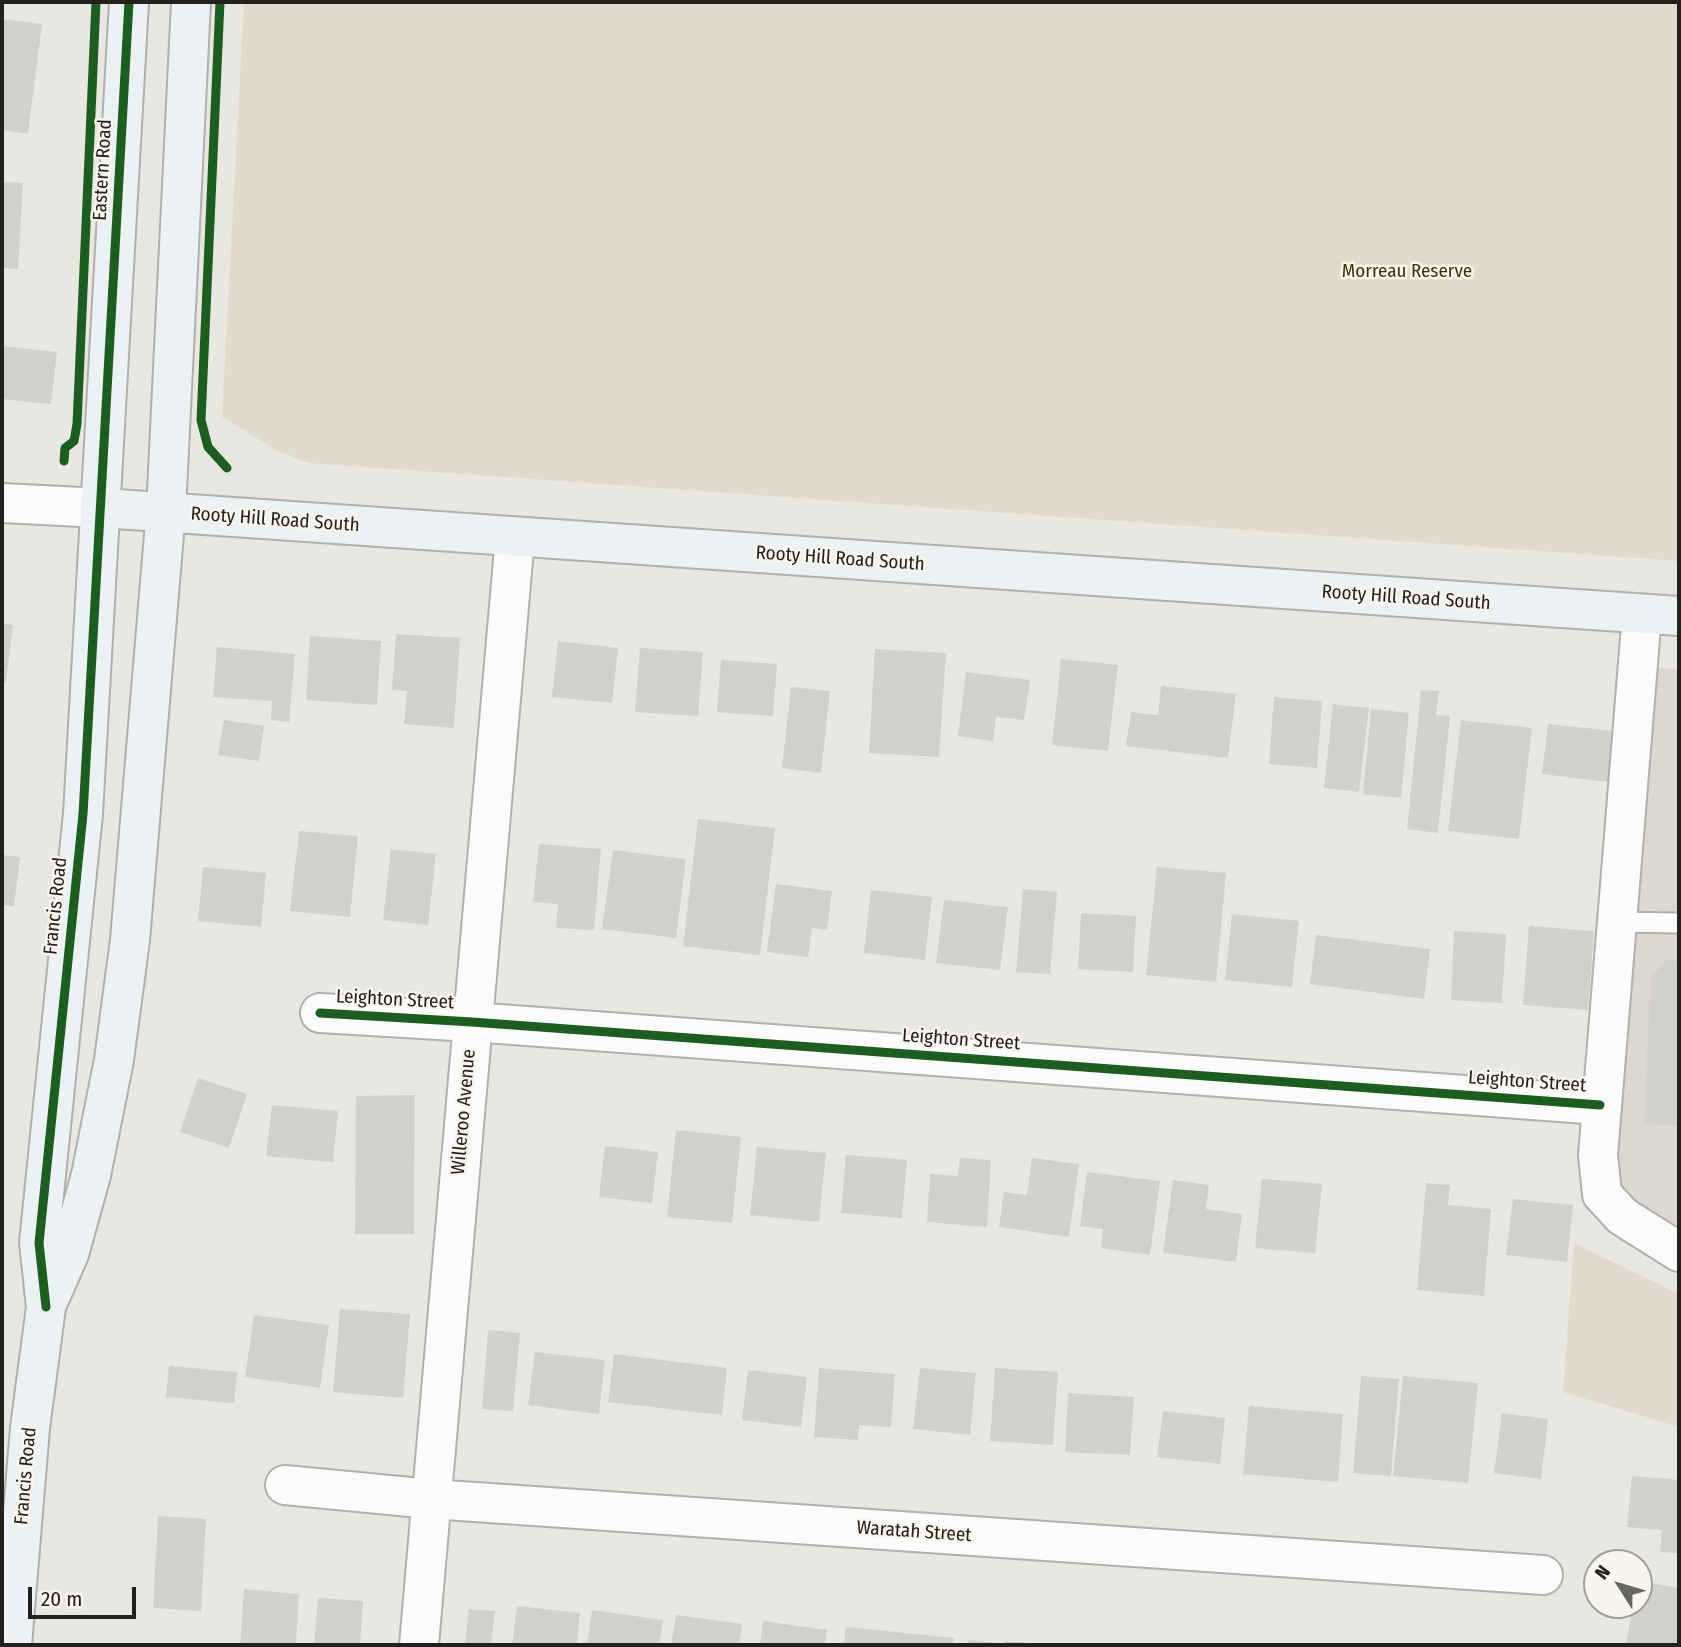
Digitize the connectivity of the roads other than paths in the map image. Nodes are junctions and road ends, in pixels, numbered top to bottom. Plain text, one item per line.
1 (129, 2) edge
2 (191, 2) edge
3 (2, 503) edge
4 (102, 508) junction
5 (166, 511) junction
6 (515, 537) junction
7 (1642, 614) junction
8 (1679, 616) edge
9 (1615, 922) junction
10 (1679, 923) edge
11 (320, 1013) dead end
12 (472, 1021) junction
13 (1600, 1105) junction
14 (1679, 1252) edge
15 (46, 1307) junction
16 (285, 1485) dead end
17 (431, 1499) junction
18 (1543, 1575) dead end
19 (12, 1645) edge
20 (419, 1645) edge

1 - 4 main road, Eastern Road
2 - 5 main road
3 - 4 street, Rooty Hill Road South
4 - 5 main road, Rooty Hill Road South
4 - 15 main road, Francis Road
5 - 6 main road, Rooty Hill Road South
5 - 15 main road, Francis Road
6 - 7 main road, Rooty Hill Road South
6 - 12 street, Willeroo Avenue
7 - 8 main road, Rooty Hill Road South
7 - 9 street
9 - 10 lane
9 - 13 street
11 - 12 street, Leighton Street
12 - 13 street, Leighton Street
12 - 17 street, Willeroo Avenue
13 - 14 street
15 - 19 main road, Francis Road
16 - 17 street, Waratah Street
17 - 18 street, Waratah Street
17 - 20 street, Willeroo Avenue

